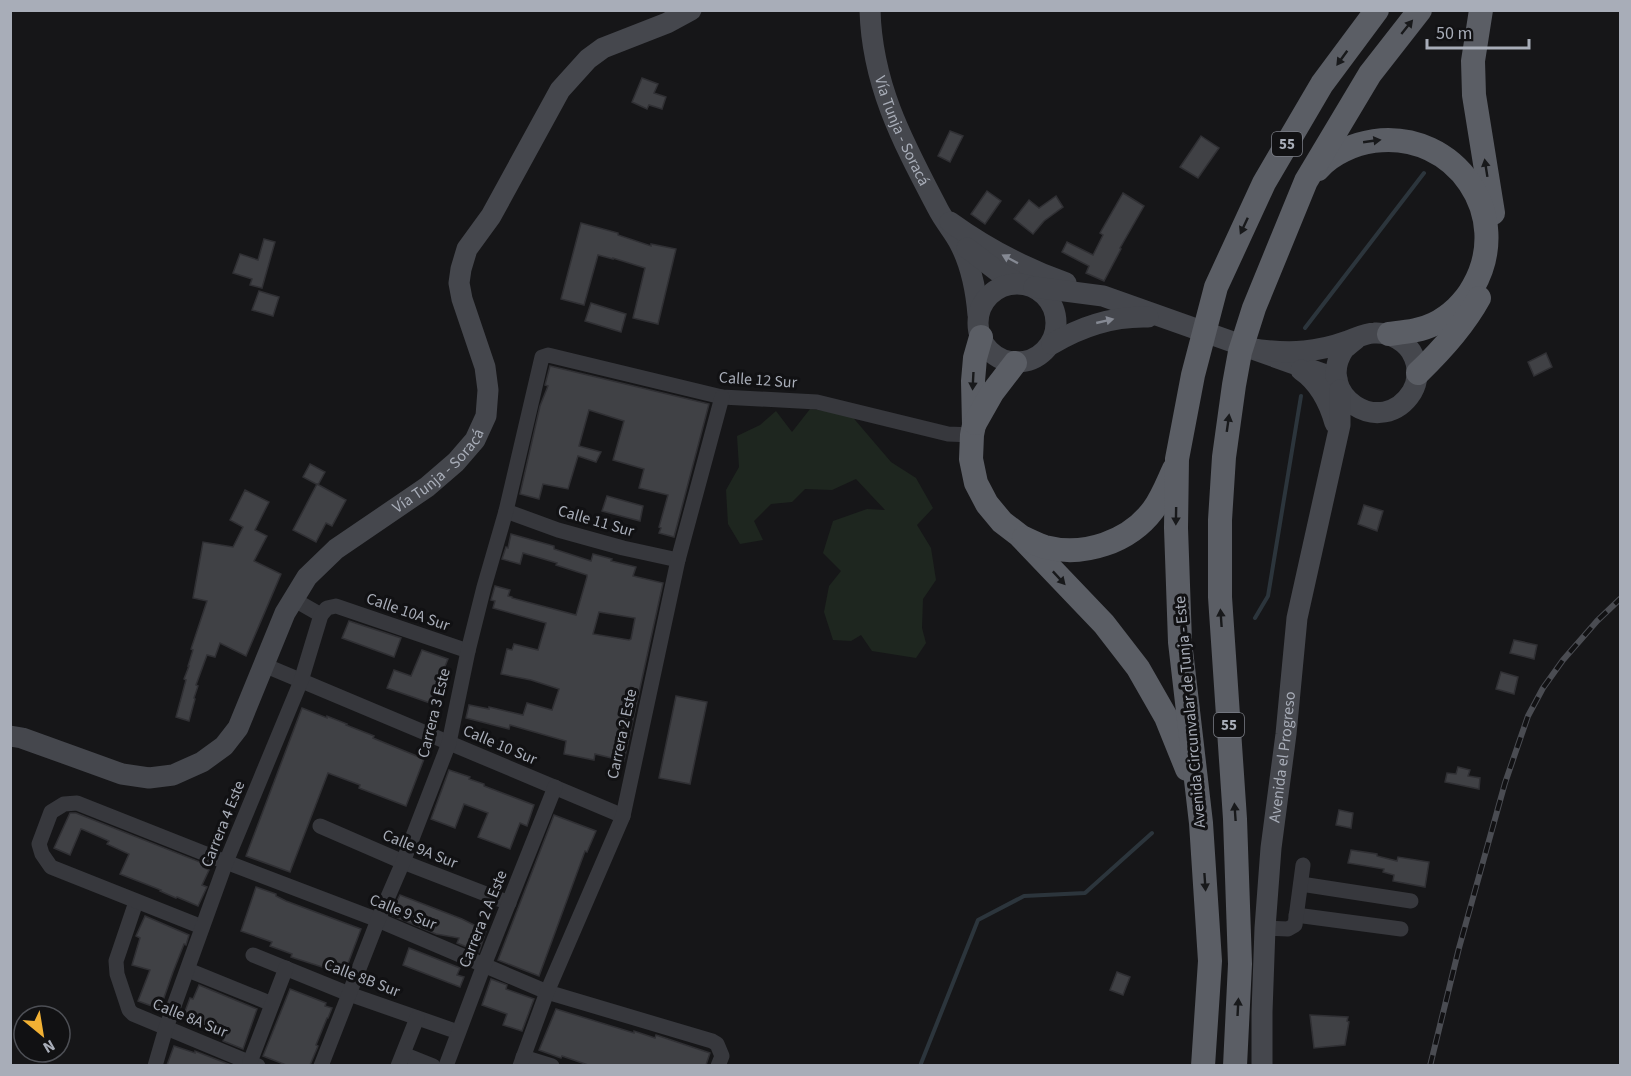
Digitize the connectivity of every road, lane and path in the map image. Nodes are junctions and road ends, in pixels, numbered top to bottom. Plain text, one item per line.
1 (692, 10) edge
2 (870, 10) edge
3 (1377, 10) edge
4 (1420, 10) edge
5 (1481, 10) edge
6 (1306, 182) junction
7 (941, 216) junction
8 (959, 242) junction
9 (1487, 271) junction
10 (1026, 285) junction
11 (1103, 296) junction
12 (1162, 318) junction
13 (980, 326) junction
14 (1389, 334) junction
15 (1358, 337) junction
16 (1052, 344) junction
17 (1249, 348) junction
18 (542, 357) joint
19 (1015, 363) junction
20 (1291, 364) junction
21 (1418, 373) junction
22 (1338, 384) junction
23 (722, 398) junction
24 (1380, 414) junction
25 (973, 430) junction
26 (1335, 447) junction
27 (1178, 459) junction
28 (506, 511) junction
29 (1019, 536) junction
30 (678, 560) junction
31 (293, 599) junction
32 (321, 615) junction
33 (468, 651) junction
34 (264, 665) junction
35 (301, 681) junction
36 (10, 736) edge
37 (449, 743) junction
38 (555, 787) junction
39 (623, 816) junction
40 (1201, 823) junction
41 (320, 826) dead end
42 (226, 862) junction
43 (404, 862) junction
44 (1304, 865) dead end
45 (1301, 884) junction
46 (1411, 901) dead end
47 (136, 902) junction
48 (508, 903) junction
49 (1296, 915) junction
50 (378, 920) junction
51 (202, 927) junction
52 (1265, 928) junction
53 (1401, 929) dead end
54 (253, 955) dead end
55 (484, 965) junction
56 (285, 968) junction
57 (188, 970) junction
58 (547, 992) junction
59 (349, 994) junction
60 (272, 1004) junction
61 (417, 1018) junction
62 (166, 1028) junction
63 (458, 1032) junction
64 (401, 1060) edge
65 (522, 1061) edge
66 (720, 1061) edge
67 (254, 1064) edge
68 (155, 1065) edge
69 (321, 1065) edge
70 (433, 1065) edge
71 (446, 1065) edge
72 (552, 1065) edge
73 (1203, 1065) edge
74 (1235, 1065) edge
75 (1262, 1065) edge

1 - 31 main road, Vía Tunja - Soracá
2 - 7 main road, Vía Tunja - Soracá
3 -> 27 highway, Avenida Circunvalar de Tunja - Este / 55
6 -> 4 highway, 55
9 -> 5 highway
6 -> 9 highway
74 -> 6 highway, 55
7 - 8 main road, Vía Tunja - Soracá
11 -> 7 main road
8 - 10 main road, Vía Tunja - Soracá
8 - 13 main road, Vía Tunja - Soracá
9 - 14 highway
9 - 21 highway
10 - 11 main road, Vía Tunja - Soracá
10 - 13 main road
10 - 16 main road
11 - 12 main road, Vía Tunja - Soracá
16 -> 12 main road, Vía Tunja - Soracá
12 - 17 main road, Vía Tunja - Soracá
13 - 19 main road
13 -> 25 highway
14 - 15 main road
14 - 21 main road
15 - 17 main road, Vía Tunja - Soracá
15 - 22 main road
16 - 19 main road
17 - 20 main road, Vía Tunja - Soracá
18 - 23 street, Calle 12 Sur
18 - 28 street, Carrera 3 Este
19 - 25 highway
20 - 22 main road, Vía Tunja - Soracá
20 - 26 main road
21 - 24 main road
22 - 24 main road
22 - 26 main road, Avenida el Progreso
23 - 25 street, Calle 12 Sur
23 - 30 street, Carrera 2 Este
24 - 26 main road, Avenida el Progreso
25 - 29 highway
26 - 52 main road, Avenida el Progreso
27 - 29 highway
27 -> 40 highway, Avenida Circunvalar de Tunja - Este / 55
28 - 30 street, Calle 11 Sur
28 - 33 street, Carrera 3 Este
29 -> 40 highway
30 - 39 street, Carrera 2 Este
31 - 32 street
31 - 34 main road, Vía Tunja - Soracá
32 - 33 street, Calle 10A Sur
32 - 35 street, Carrera 4 Este
33 - 37 street, Carrera 3 Este
34 - 35 street, Calle 10 Sur
34 - 36 main road, Vía Tunja - Soracá
35 - 37 street, Calle 10 Sur
35 - 42 street, Carrera 4 Este
37 - 38 street, Calle 10 Sur
37 - 43 street, Carrera 3 Este
38 - 39 street, Calle 10 Sur
38 - 48 street, Carrera 2 A Este
39 - 58 street, Carrera 2 Este
40 -> 73 highway, Avenida Circunvalar de Tunja - Este / 55
41 - 43 street, Calle 9A Sur
42 - 47 street, Calle 9 Sur
42 - 50 street, Calle 9 Sur
42 - 51 street, Carrera 4 Este
43 - 48 street, Calle 9A Sur
43 - 50 street, Carrera 3 Este
44 - 45 street
45 - 46 street
45 - 49 street
47 - 51 street
47 - 62 street, Calle 8A Sur
48 - 55 street, Carrera 2 A Este
49 - 52 street
49 - 53 street
50 - 55 street, Calle 9 Sur
50 - 59 street, Carrera 3 Este
51 - 57 street, Carrera 4 Este
52 - 75 main road, Avenida el Progreso
54 - 56 street, Calle 8B Sur
55 - 58 street, Calle 9 Sur
55 - 63 street, Carrera 2 A Este
56 - 59 street, Calle 8B Sur
56 - 60 street
57 - 60 street
57 - 62 street, Carrera 4 Este
58 - 65 street, Carrera 2 Este
58 - 66 street, Calle 9 Sur
59 - 61 street, Calle 8B Sur
59 - 69 street, Carrera 3 Este
60 - 67 street
61 - 63 street, Calle 8B Sur
61 - 64 street
62 - 67 street, Calle 8A Sur
62 - 68 street, Carrera 4 Este
63 - 71 street, Carrera 2 A Este
64 - 70 street
65 - 72 street

